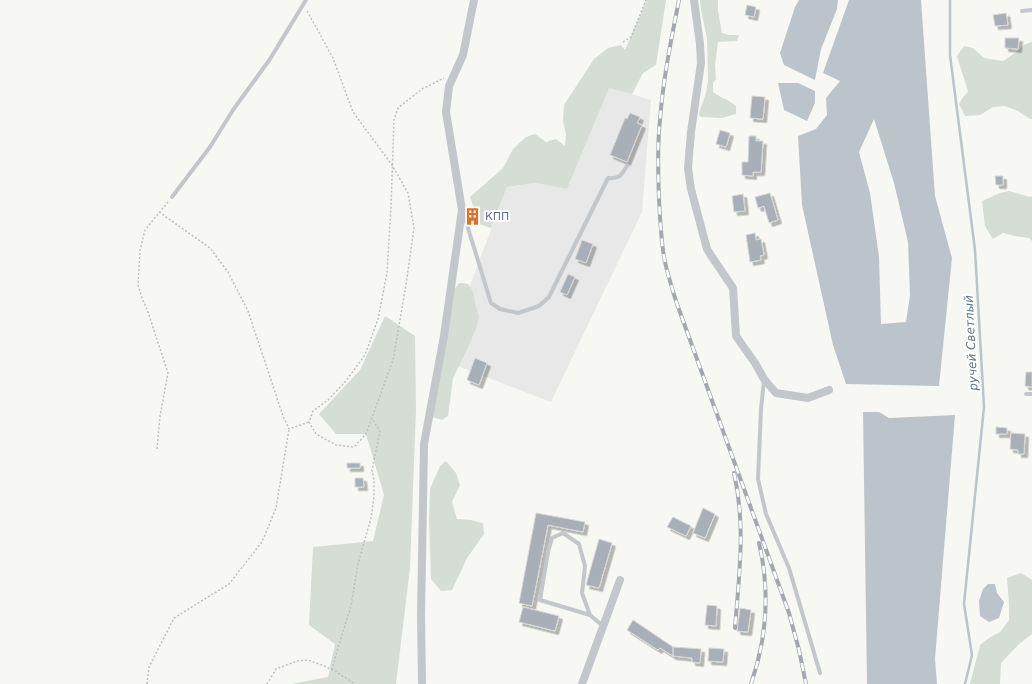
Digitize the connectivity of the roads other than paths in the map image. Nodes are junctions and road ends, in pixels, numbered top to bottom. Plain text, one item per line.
1 (306, 0) edge
2 (474, 0) edge
3 (694, 0) edge
4 (1032, 10) edge
5 (1022, 11) dead end
6 (627, 166) dead end
7 (172, 197) road end
8 (462, 210) junction
9 (764, 379) junction
10 (829, 390) dead end
11 (1026, 394) dead end
12 (1032, 394) edge
13 (620, 580) dead end
14 (590, 615) junction
15 (603, 626) junction
16 (820, 673) dead end
17 (422, 684) edge
18 (582, 684) edge

1 - 7 lane
2 - 8 street
3 - 9 street
4 - 5 lane
6 - 8 lane
8 - 17 street
9 - 10 street
9 - 16 lane
11 - 12 lane
13 - 15 street
14 - 14 lane
14 - 15 lane
15 - 18 street

